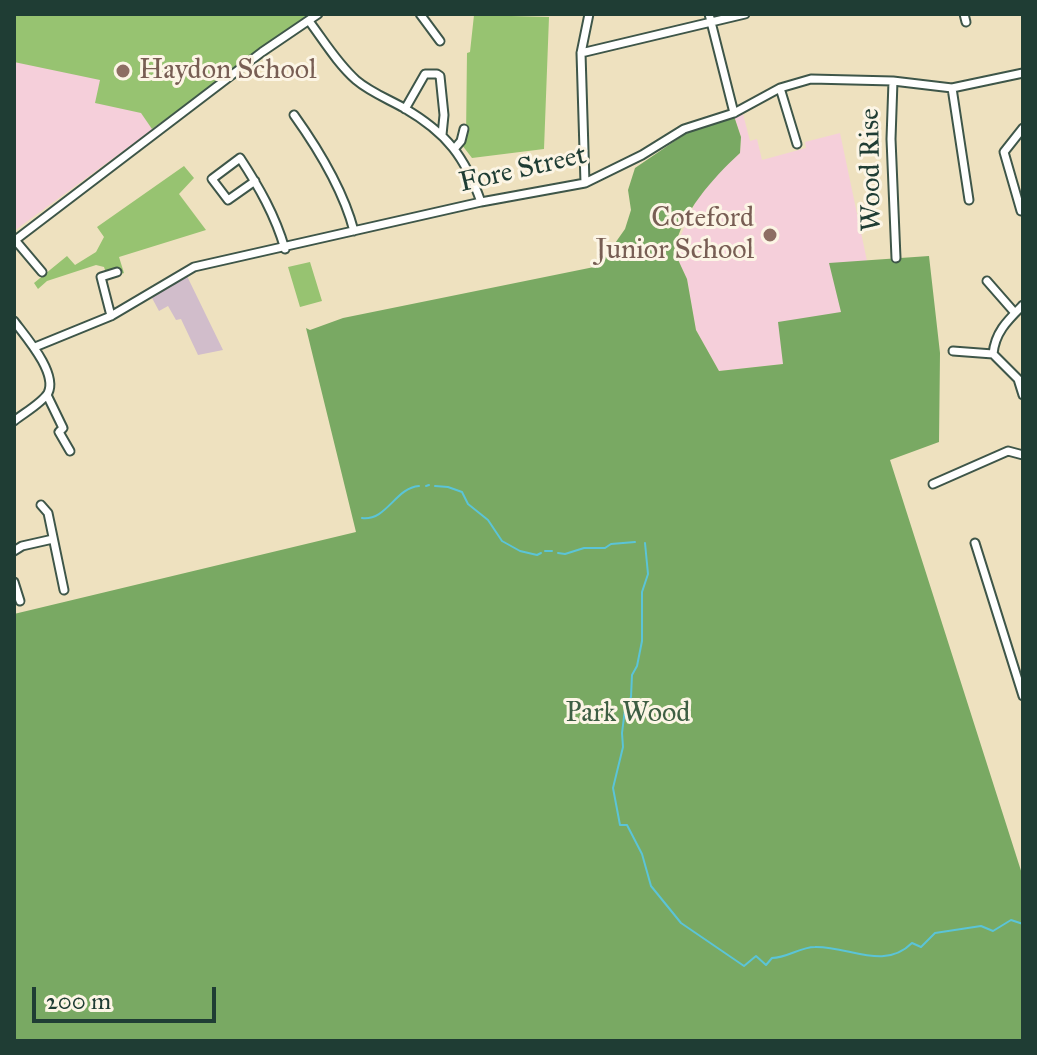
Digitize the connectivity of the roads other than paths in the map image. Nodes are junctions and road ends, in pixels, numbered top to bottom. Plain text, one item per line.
1 (318, 14) edge
2 (420, 14) edge
3 (589, 14) edge
4 (745, 14) edge
5 (710, 18) edge
6 (309, 21) junction
7 (440, 41) dead end
8 (581, 53) junction
9 (1023, 73) edge
10 (893, 81) junction
11 (780, 88) junction
12 (952, 88) junction
13 (405, 109) junction
14 (734, 113) junction
15 (294, 115) dead end
16 (1023, 128) edge
17 (464, 129) dead end
18 (442, 135) junction
19 (797, 144) dead end
20 (455, 148) junction
21 (255, 181) junction
22 (585, 183) junction
23 (969, 200) dead end
24 (481, 202) junction
25 (1021, 211) edge
26 (354, 231) junction
27 (15, 240) edge
28 (285, 249) junction
29 (896, 258) dead end
30 (42, 272) dead end
31 (117, 272) dead end
32 (987, 281) dead end
33 (1023, 305) edge
34 (1015, 313) junction
35 (111, 316) junction
36 (14, 321) edge
37 (35, 347) junction
38 (953, 351) dead end
39 (993, 354) junction
40 (47, 395) junction
41 (1023, 395) edge
42 (14, 421) edge
43 (70, 451) dead end
44 (1023, 455) edge
45 (933, 484) dead end
46 (41, 505) dead end
47 (53, 539) junction
48 (975, 543) dead end
49 (14, 551) edge
50 (14, 582) edge
51 (64, 590) dead end
52 (20, 601) dead end
53 (1023, 696) edge

1 - 6 street
2 - 7 street
3 - 8 street
4 - 5 street
5 - 8 street
5 - 14 street
6 - 13 street
6 - 27 street
8 - 22 street
9 - 12 street, Fore Street
10 - 11 street, Fore Street
10 - 12 street, Fore Street
10 - 29 street, Wood Rise
11 - 14 street, Fore Street
11 - 19 street
12 - 23 street
13 - 18 street
13 - 18 street
14 - 22 street, Fore Street
15 - 26 street
16 - 25 street
17 - 20 street
18 - 20 street
20 - 24 street
21 - 21 street
21 - 28 street
22 - 24 street, Fore Street
24 - 26 street, Fore Street
26 - 28 street, Fore Street
27 - 30 street
28 - 35 street, Fore Street
31 - 35 street
32 - 34 street
33 - 34 street
34 - 39 street
35 - 37 street, Fore Street
36 - 37 street
37 - 40 street
38 - 39 street
39 - 41 street
40 - 42 street
40 - 43 street
44 - 45 street
46 - 47 street
47 - 49 street
47 - 51 street
48 - 53 street
50 - 52 street

